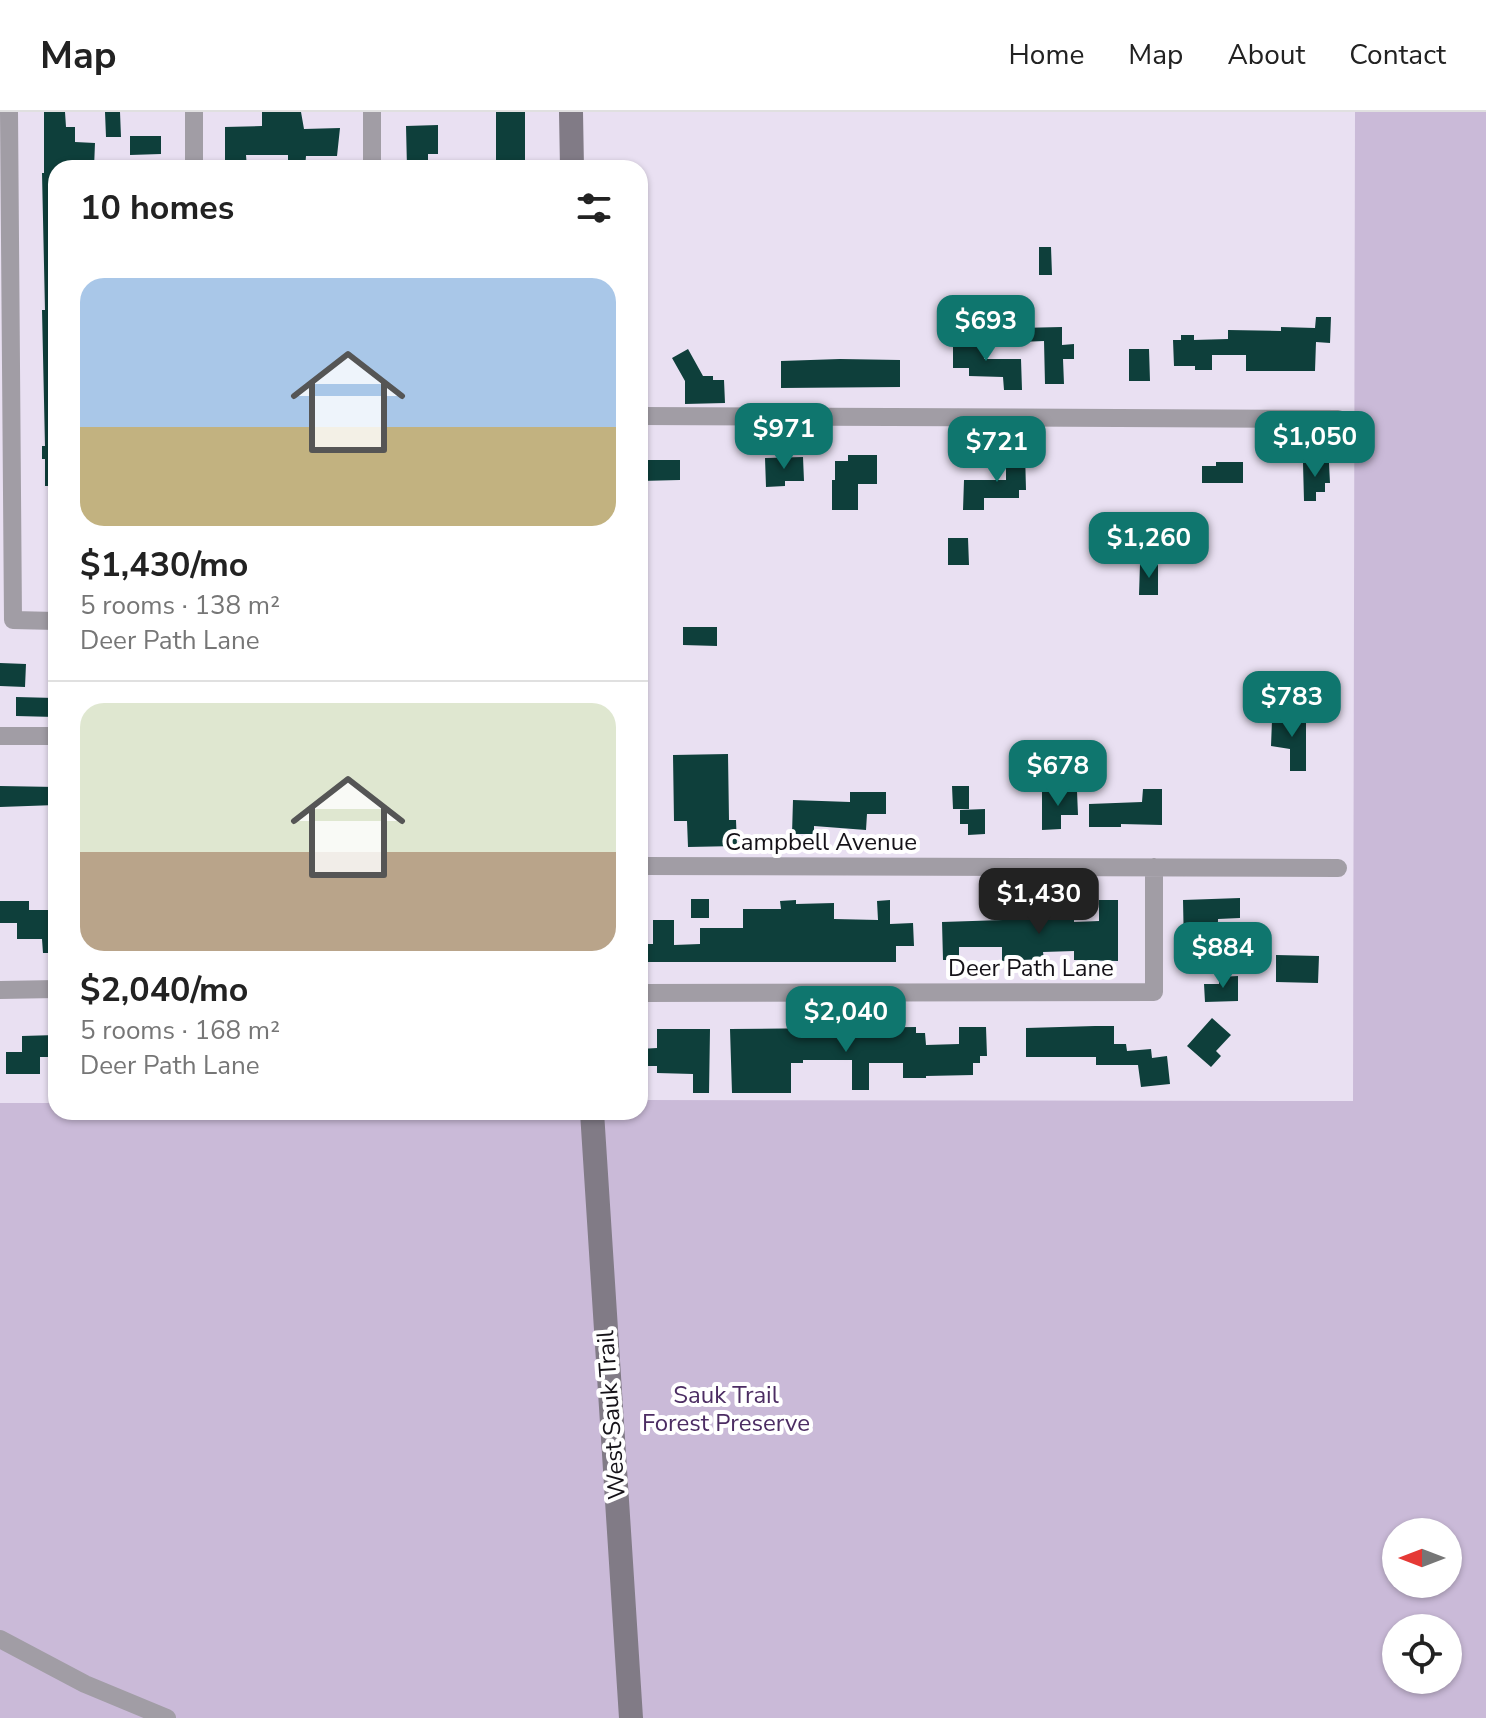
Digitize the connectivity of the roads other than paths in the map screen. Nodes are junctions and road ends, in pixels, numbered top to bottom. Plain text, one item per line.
1 (9, 112) edge
2 (194, 112) edge
3 (372, 112) edge
4 (571, 112) edge
5 (194, 160) edge
6 (372, 160) edge
7 (572, 160) edge
8 (648, 416) edge
9 (1338, 419) dead end
10 (6, 522) edge
11 (48, 621) edge
12 (0, 736) edge
13 (48, 736) edge
14 (648, 866) edge
15 (1154, 867) junction
16 (1338, 868) dead end
17 (48, 989) edge
18 (0, 990) edge
19 (648, 993) edge
20 (593, 1120) edge
21 (0, 1639) edge
22 (167, 1718) edge
23 (631, 1718) edge

1 - 10 street
2 - 5 street
3 - 6 street
4 - 7 main road
8 - 9 street
10 - 11 street
12 - 13 street
14 - 15 street, Campbell Avenue
15 - 16 street, Campbell Avenue
15 - 19 street, Deer Path Lane
17 - 18 street
20 - 23 main road, West Sauk Trail
21 - 22 street

